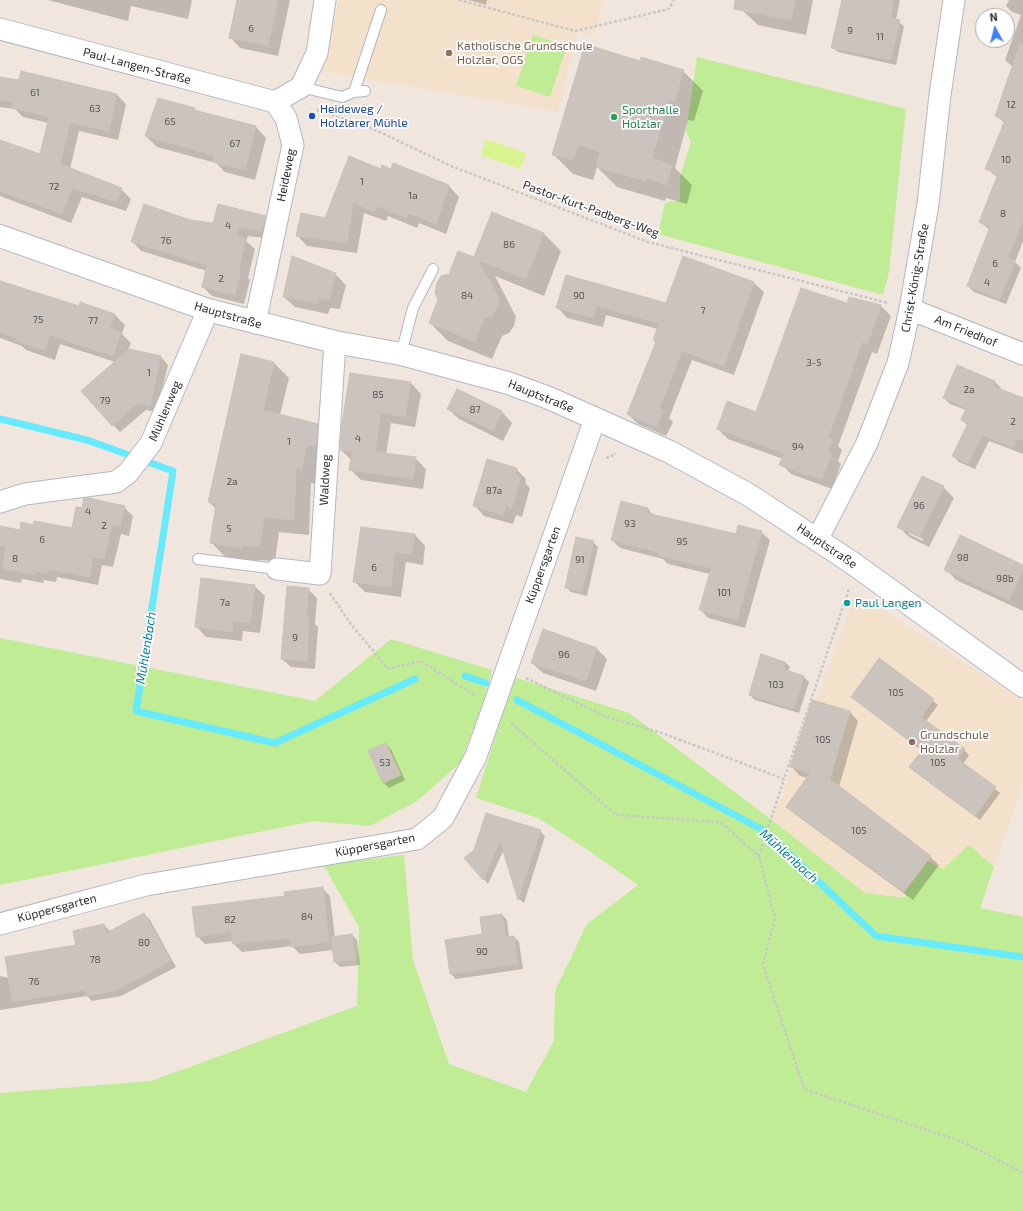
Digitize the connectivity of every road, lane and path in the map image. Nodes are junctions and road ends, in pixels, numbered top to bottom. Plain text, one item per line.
1 (325, 0) edge
2 (459, 0) edge
3 (674, 0) edge
4 (954, 0) edge
5 (381, 10) dead end
6 (0, 29) edge
7 (301, 87) junction
8 (365, 91) dead end
9 (354, 92) junction
10 (275, 102) junction
11 (316, 110) dead end
12 (0, 236) edge
13 (433, 269) dead end
14 (910, 309) junction
15 (208, 310) junction
16 (255, 323) junction
17 (335, 342) junction
18 (401, 354) junction
19 (1023, 354) edge
20 (594, 419) junction
21 (652, 444) junction
22 (574, 476) junction
23 (0, 502) edge
24 (817, 540) junction
25 (198, 559) dead end
26 (277, 569) joint
27 (861, 570) junction
28 (320, 574) junction
29 (506, 668) junction
30 (1023, 686) edge
31 (493, 707) junction
32 (784, 779) junction
33 (759, 856) junction
34 (0, 924) edge
35 (1023, 1173) edge

1 - 7 street
2 - 3 path
4 - 14 street, Christ-König-Straße
5 - 9 lane
6 - 10 street, Paul-Langen-Straße
7 - 9 lane
7 - 10 street
8 - 9 lane
10 - 16 street, Heideweg
11 - 14 path, Pastor-Kurt-Padberg-Weg
12 - 15 main road, Hauptstraße
13 - 18 lane
14 - 19 street, Am Friedhof
14 - 24 street, Christ-König-Straße
15 - 16 main road, Hauptstraße
15 - 23 street, Mühlenweg
16 - 17 main road, Hauptstraße
17 - 18 main road, Hauptstraße
17 - 28 street, Waldweg
18 - 20 main road, Hauptstraße
20 - 21 main road, Hauptstraße
20 - 22 street, Küppersgarten
21 - 22 path
21 - 24 main road, Hauptstraße
22 - 29 street, Küppersgarten
24 - 27 main road, Hauptstraße
25 - 26 lane
26 - 28 street
27 - 30 main road, Hauptstraße
27 - 32 path
28 - 31 path
29 - 31 street, Küppersgarten
29 - 32 path
31 - 33 path
31 - 34 street, Küppersgarten
32 - 33 path
33 - 35 path

